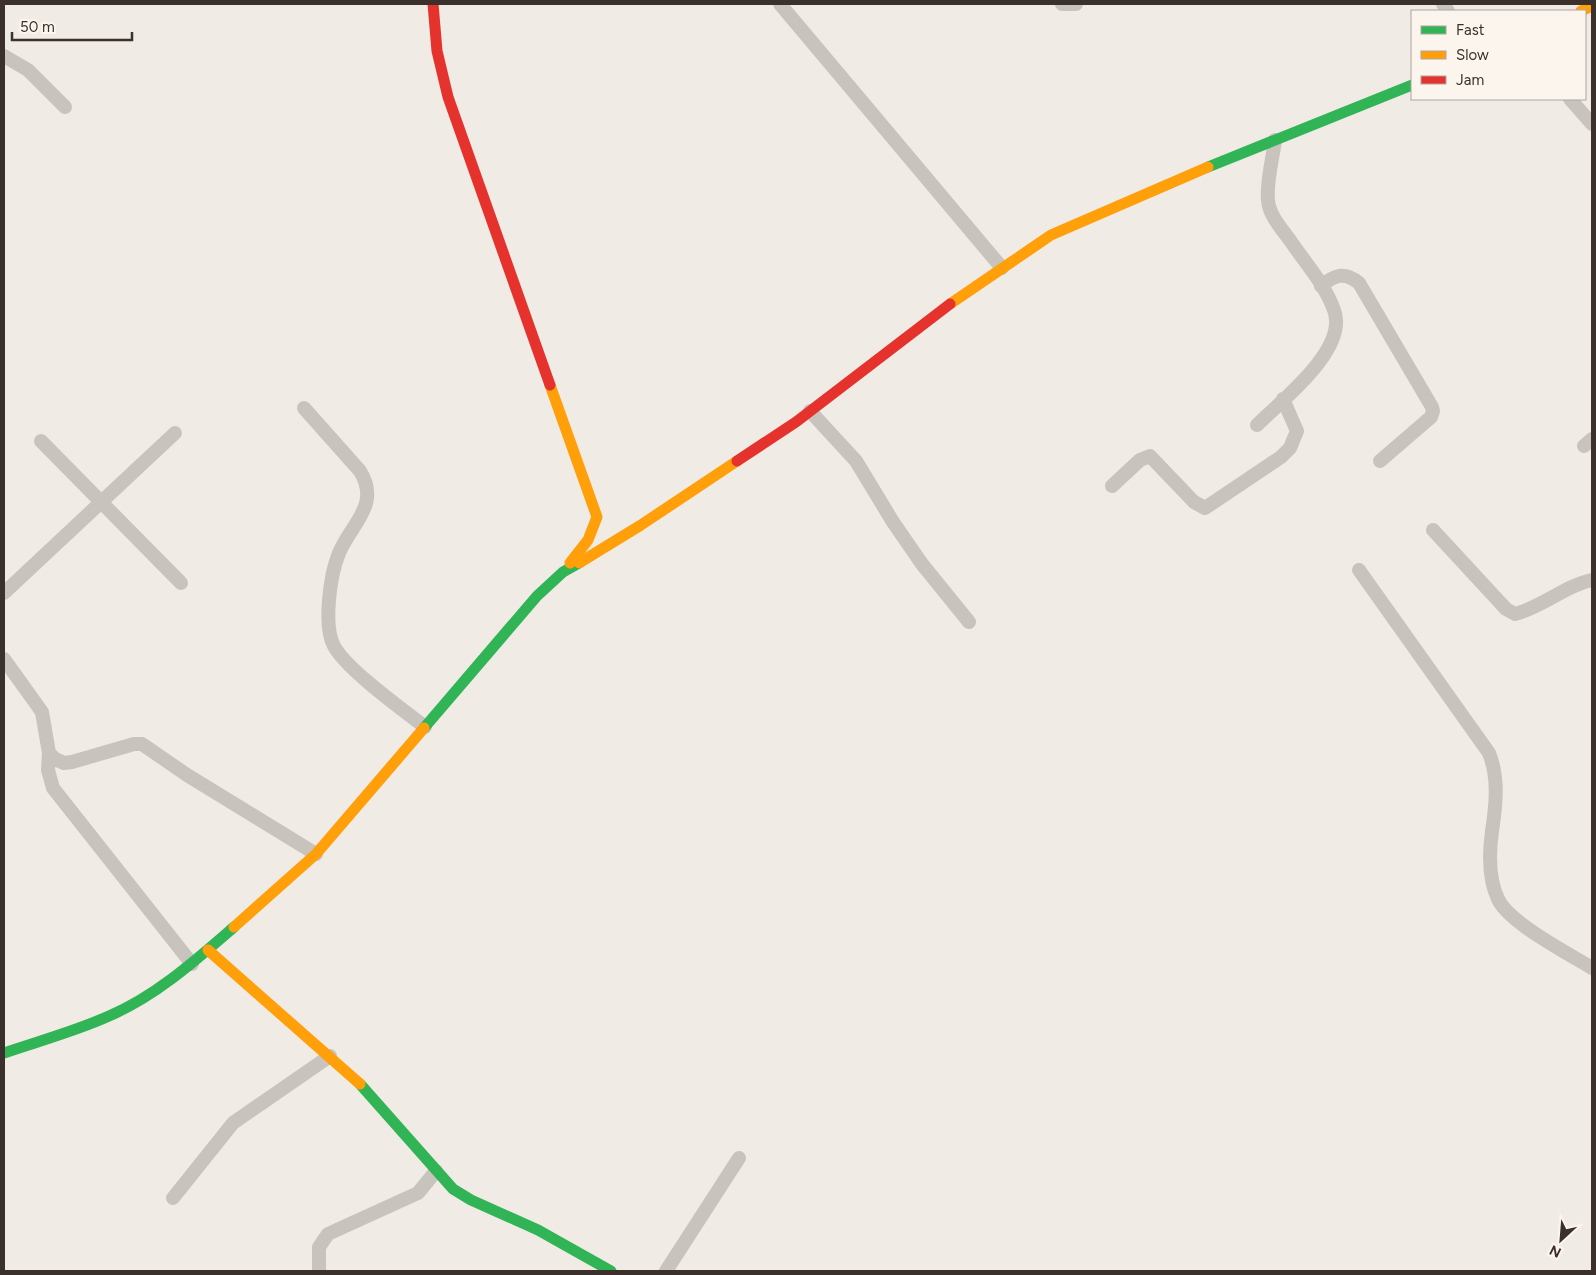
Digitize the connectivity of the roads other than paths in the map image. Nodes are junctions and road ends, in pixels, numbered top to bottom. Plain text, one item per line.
1 (433, 4) edge
2 (780, 4) edge
3 (1062, 4) edge
4 (1076, 4) edge
5 (4, 56) edge
6 (1411, 85) edge
7 (1571, 100) edge
8 (65, 107) dead end
9 (1592, 124) edge
10 (1275, 140) junction
11 (1002, 268) junction
12 (1321, 286) junction
13 (1283, 399) junction
14 (304, 408) dead end
15 (810, 411) junction
16 (1258, 425) dead end
17 (175, 433) dead end
18 (41, 441) dead end
19 (1380, 461) dead end
20 (1112, 486) dead end
21 (101, 503) junction
22 (1433, 530) dead end
23 (1359, 570) dead end
24 (563, 572) junction
25 (1592, 580) edge
26 (181, 583) dead end
27 (4, 593) edge
28 (970, 622) dead end
29 (4, 659) edge
30 (425, 727) junction
31 (49, 753) junction
32 (316, 854) junction
33 (208, 950) junction
34 (192, 964) junction
35 (1592, 968) edge
36 (4, 1053) edge
37 (330, 1056) junction
38 (739, 1158) dead end
39 (436, 1171) junction
40 (173, 1198) dead end
41 (318, 1271) edge
42 (611, 1271) edge
43 (666, 1271) edge

1 - 24 street
2 - 11 street
3 - 4 street
5 - 8 street
6 - 10 street
7 - 9 street
10 - 11 street
10 - 12 street
11 - 15 street
12 - 13 street
12 - 19 street
13 - 16 street
13 - 20 street
14 - 30 street
15 - 24 street
15 - 28 street
17 - 21 street
18 - 21 street
21 - 26 street
21 - 27 street
22 - 25 street
23 - 35 street
24 - 30 street
29 - 31 street
30 - 32 street
31 - 32 street
31 - 34 street
32 - 33 street
33 - 34 street
33 - 37 street
34 - 36 street
37 - 39 street
37 - 40 street
38 - 43 street
39 - 41 street
39 - 42 street

